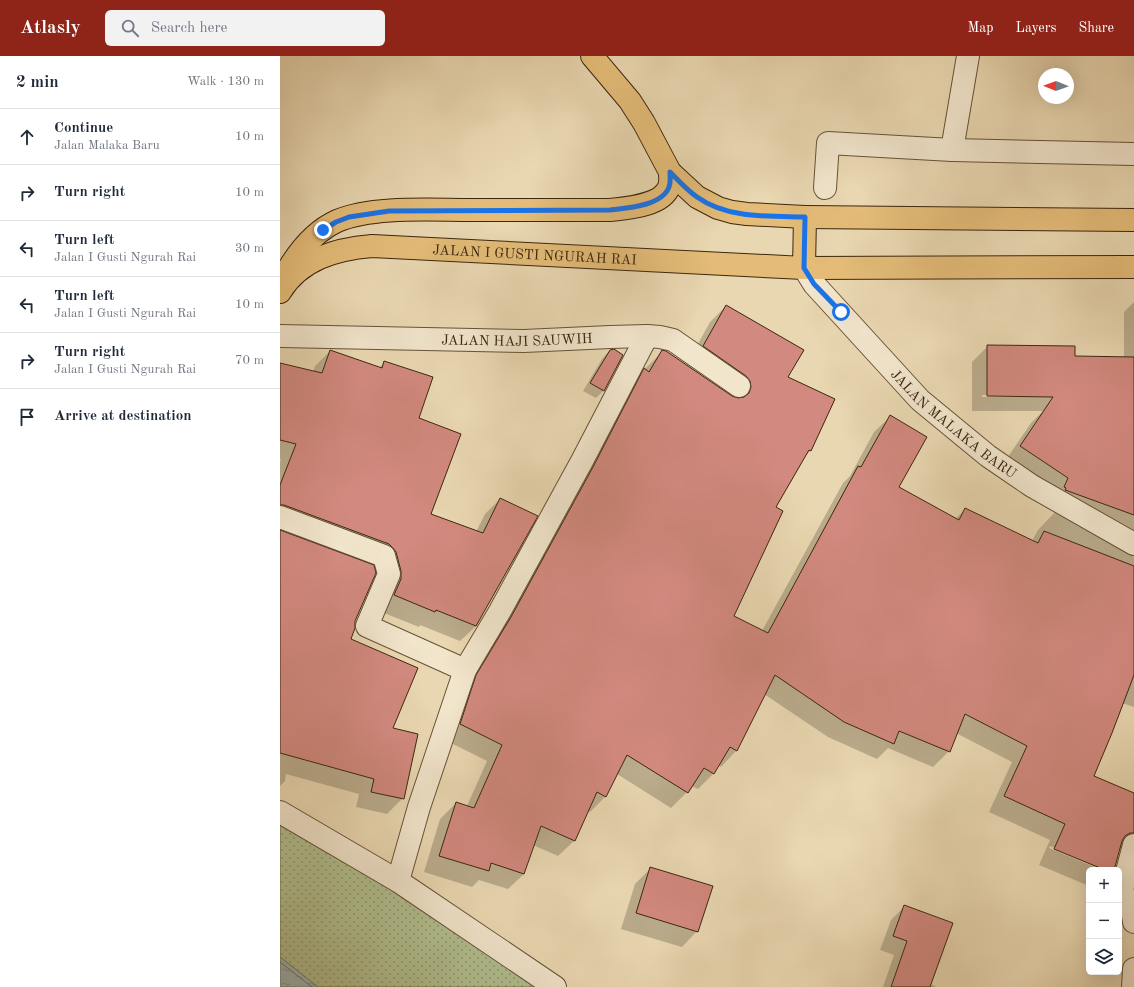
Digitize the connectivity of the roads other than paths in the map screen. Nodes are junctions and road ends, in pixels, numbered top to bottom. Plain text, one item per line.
1 (587, 56) edge
2 (592, 56) edge
3 (968, 56) edge
4 (615, 83) junction
5 (952, 150) junction
6 (1134, 154) edge
7 (670, 172) junction
8 (825, 188) dead end
9 (805, 217) junction
10 (1134, 220) edge
11 (1134, 267) edge
12 (804, 268) junction
13 (280, 284) edge
14 (280, 292) edge
15 (280, 336) edge
16 (647, 336) junction
17 (739, 386) dead end
18 (280, 518) edge
19 (1134, 544) edge
20 (465, 670) junction
21 (280, 812) edge
22 (1134, 845) edge
23 (398, 881) junction
24 (1134, 922) edge
25 (1134, 969) edge
26 (555, 987) edge
27 (1133, 987) edge

1 - 4 main road
2 - 4 main road
3 - 5 street
4 - 7 main road
5 - 6 street
5 - 8 street
7 - 9 main road
7 - 13 main road
9 - 10 main road
9 - 12 main road
11 - 12 main road, JALAN I GUSTI NGURAH RAI
12 - 14 main road, JALAN I GUSTI NGURAH RAI
12 - 19 street, JALAN MALAKA BARU
15 - 16 street, JALAN HAJI SAUWIH
16 - 17 street, JALAN HAJI SAUWIH
16 - 20 street
18 - 20 street
20 - 23 street
21 - 23 street
22 - 24 street
23 - 26 street
25 - 27 street

